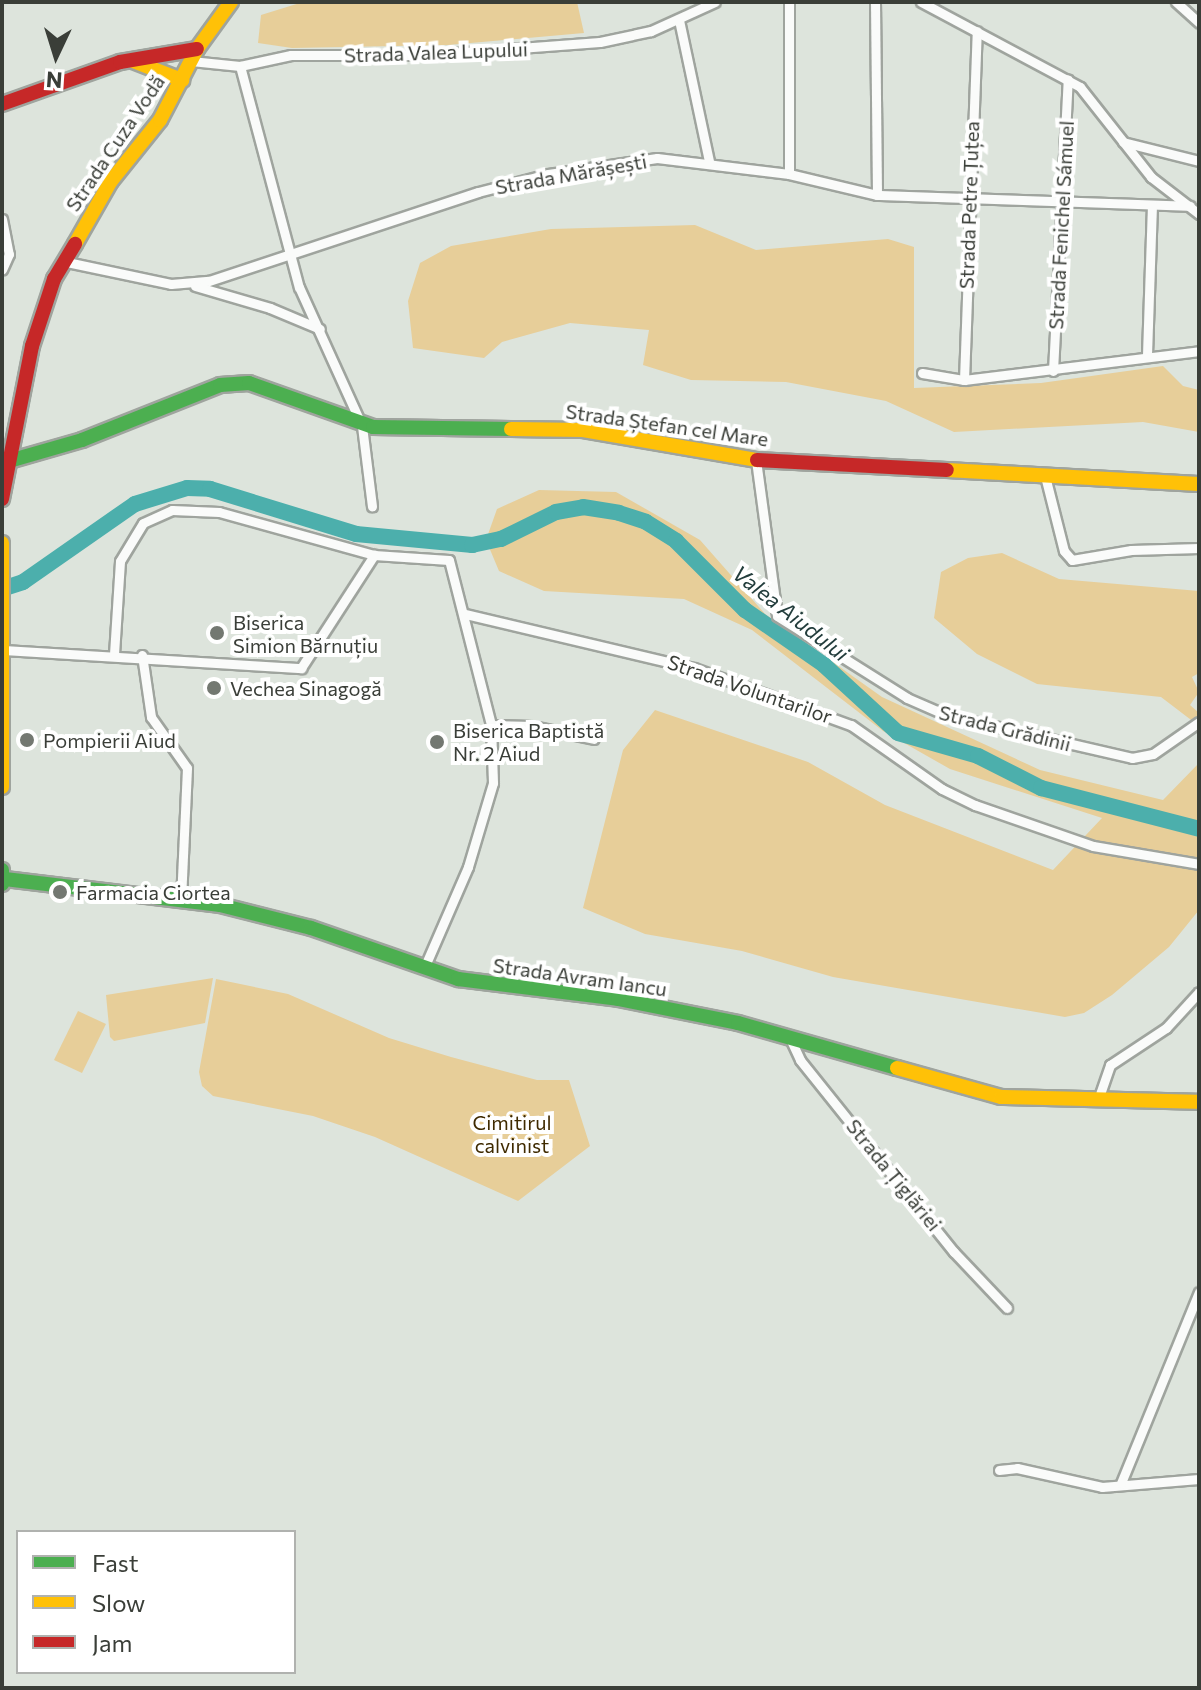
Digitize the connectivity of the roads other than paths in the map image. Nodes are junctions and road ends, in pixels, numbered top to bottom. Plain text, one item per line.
1 (231, 2) edge
2 (715, 2) edge
3 (789, 2) edge
4 (875, 2) edge
5 (921, 2) edge
6 (1176, 2) edge
7 (679, 20) junction
8 (1199, 23) edge
9 (977, 31) junction
10 (194, 55) junction
11 (132, 60) junction
12 (240, 66) junction
13 (1068, 79) junction
14 (182, 80) junction
15 (2, 104) edge
16 (1123, 142) junction
17 (709, 161) junction
18 (1199, 161) edge
19 (789, 174) junction
20 (877, 195) junction
21 (968, 198) junction
22 (1061, 202) junction
23 (1152, 205) junction
24 (1190, 206) junction
25 (1199, 214) edge
26 (2, 219) edge
27 (291, 257) junction
28 (62, 261) junction
29 (2, 270) edge
30 (189, 285) junction
31 (320, 329) junction
32 (1199, 351) edge
33 (1147, 355) junction
34 (1053, 371) junction
35 (922, 373) dead end
36 (964, 380) junction
37 (362, 426) junction
38 (756, 460) junction
39 (5, 462) edge
40 (1045, 476) junction
41 (1199, 484) edge
42 (2, 499) edge
43 (372, 506) dead end
44 (2, 543) edge
45 (1199, 548) edge
46 (374, 555) junction
47 (3, 559) edge
48 (465, 614) junction
49 (4, 626) edge
50 (4, 650) edge
51 (114, 654) junction
52 (142, 655) junction
53 (3, 683) edge
54 (1199, 722) edge
55 (3, 725) edge
56 (491, 725) junction
57 (594, 739) dead end
58 (2, 787) edge
59 (1199, 864) edge
60 (3, 878) edge
61 (181, 899) junction
62 (424, 968) junction
63 (1199, 992) edge
64 (789, 1036) junction
65 (1099, 1097) junction
66 (1199, 1102) edge
67 (1199, 1292) edge
68 (1007, 1308) dead end
69 (999, 1470) dead end
70 (1199, 1479) edge
71 (1121, 1483) junction

1 - 10 main road, Strada Cuza Vodă
2 - 7 street, Strada Valea Lupului
3 - 19 street
4 - 20 street
5 - 9 street
6 - 8 street
7 - 12 street, Strada Valea Lupului
7 - 17 street
9 - 13 street
9 - 21 street, Strada Petre Țuțea
10 - 11 main road
10 - 12 street, Strada Valea Lupului
10 - 14 main road, Strada Cuza Vodă
11 - 14 main road
11 - 15 main road
12 - 27 street
13 - 16 street
13 - 22 street, Strada Fenichel Sámuel
14 - 28 main road, Strada Cuza Vodă
16 - 18 street
16 - 24 street
17 - 19 street, Strada Mărășești
17 - 27 street, Strada Mărășești
19 - 20 street, Strada Mărășești
20 - 21 street, Strada Mărășești
21 - 22 street, Strada Mărășești
21 - 36 street, Strada Petre Țuțea
22 - 23 street, Strada Mărășești
22 - 34 street, Strada Fenichel Sámuel
23 - 24 street, Strada Mărășești
23 - 33 street
24 - 25 street
26 - 29 street
27 - 30 street, Strada Mărășești
27 - 31 street
28 - 30 street, Strada Mărășești
28 - 39 main road, Strada Cuza Vodă
30 - 31 street
31 - 37 street
32 - 33 street
33 - 34 street
34 - 36 street
35 - 36 street
37 - 38 main road, Strada Ștefan cel Mare
37 - 39 main road, Strada Ștefan cel Mare
37 - 43 street
38 - 40 main road, Strada Ștefan cel Mare
38 - 54 street, Strada Grădinii
39 - 42 main road, Strada Cuza Vodă
40 - 41 main road, Strada Ștefan cel Mare
40 - 45 street
44 - 47 main road
46 - 48 street
46 - 51 street
46 - 52 street
47 - 49 main road
48 - 56 street
48 - 59 street, Strada Voluntarilor
49 - 50 main road
50 - 51 street
50 - 53 main road
51 - 52 street
52 - 61 street
53 - 55 main road
55 - 58 main road
56 - 57 street
56 - 62 street
60 - 61 main road, Strada Avram Iancu
61 - 62 main road, Strada Avram Iancu
62 - 64 main road, Strada Avram Iancu
63 - 65 street
64 - 65 main road, Strada Avram Iancu
64 - 68 street, Strada Țiglăriei
65 - 66 main road, Strada Avram Iancu
67 - 71 street
69 - 71 street
70 - 71 street

